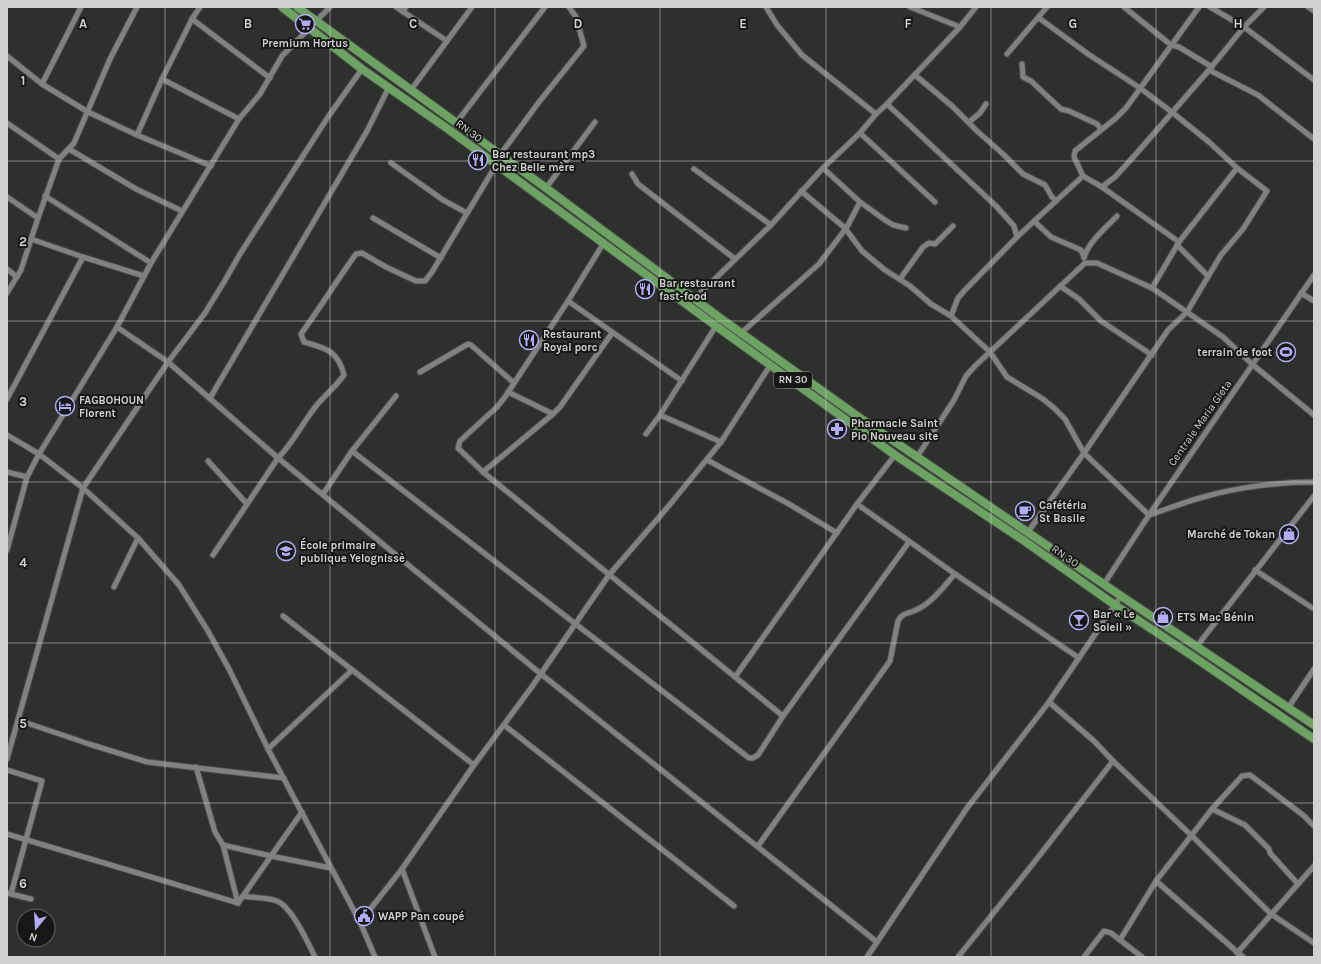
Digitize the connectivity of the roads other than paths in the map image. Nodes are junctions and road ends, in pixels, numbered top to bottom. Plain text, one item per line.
1 (81, 7) edge
2 (137, 7) edge
3 (200, 7) edge
4 (282, 7) edge
5 (297, 7) edge
6 (330, 7) edge
7 (396, 7) edge
8 (406, 7) edge
9 (472, 7) edge
10 (545, 7) edge
11 (569, 7) edge
12 (766, 7) edge
13 (910, 7) edge
14 (976, 7) edge
15 (1047, 7) edge
16 (1124, 7) edge
17 (1199, 7) edge
18 (1210, 7) edge
19 (1264, 7) edge
20 (1308, 7) edge
21 (1314, 11) edge
22 (403, 12) junction
23 (1039, 18) junction
24 (192, 19) junction
25 (316, 21) junction
26 (960, 27) junction
27 (1244, 27) junction
28 (310, 28) junction
29 (447, 41) junction
30 (1171, 45) junction
31 (1007, 54) dead end
32 (7, 56) edge
33 (1022, 64) dead end
34 (362, 69) junction
35 (1210, 69) junction
36 (915, 75) junction
37 (270, 78) junction
38 (162, 79) junction
39 (1314, 80) edge
40 (42, 84) junction
41 (389, 88) junction
42 (1140, 88) junction
43 (411, 90) junction
44 (887, 104) junction
45 (986, 104) dead end
46 (88, 112) junction
47 (1173, 113) junction
48 (876, 114) junction
49 (239, 119) junction
50 (595, 122) dead end
51 (969, 122) junction
52 (7, 123) edge
53 (456, 123) junction
54 (1101, 129) junction
55 (860, 133) junction
56 (138, 135) junction
57 (1314, 139) edge
58 (69, 149) junction
59 (500, 155) junction
60 (59, 159) junction
61 (391, 163) dead end
62 (496, 165) junction
63 (211, 166) junction
64 (823, 168) junction
65 (1237, 168) junction
66 (694, 169) dead end
67 (632, 174) dead end
68 (1083, 176) junction
69 (1102, 187) junction
70 (546, 188) junction
71 (801, 191) junction
72 (45, 196) junction
73 (7, 197) edge
74 (1056, 201) junction
75 (860, 202) junction
76 (935, 202) dead end
77 (182, 211) junction
78 (467, 214) junction
79 (1117, 216) dead end
80 (38, 218) junction
81 (374, 218) dead end
82 (1034, 221) junction
83 (771, 225) junction
84 (953, 226) dead end
85 (845, 228) junction
86 (906, 228) dead end
87 (1017, 237) junction
88 (32, 239) junction
89 (1178, 243) junction
90 (603, 244) junction
91 (83, 257) junction
92 (441, 258) junction
93 (735, 259) junction
94 (1085, 260) junction
95 (151, 263) junction
96 (7, 269) edge
97 (1314, 275) edge
98 (144, 276) junction
99 (1208, 276) junction
100 (17, 277) junction
101 (900, 279) junction
102 (1060, 286) junction
103 (1152, 288) junction
104 (7, 293) edge
105 (1301, 293) junction
106 (695, 298) junction
107 (568, 301) junction
108 (1314, 301) edge
109 (1187, 312) junction
110 (951, 316) junction
111 (716, 326) junction
112 (117, 327) junction
113 (612, 333) junction
114 (741, 333) junction
115 (990, 352) junction
116 (1152, 355) junction
117 (168, 362) junction
118 (771, 364) junction
119 (1253, 365) junction
120 (420, 372) dead end
121 (682, 381) junction
122 (514, 384) junction
123 (508, 392) junction
124 (396, 396) dead end
125 (210, 398) junction
126 (7, 400) edge
127 (553, 414) junction
128 (660, 415) junction
129 (1314, 415) edge
130 (646, 434) dead end
131 (7, 436) edge
132 (721, 442) junction
133 (352, 451) junction
134 (1084, 453) junction
135 (39, 454) junction
136 (895, 455) junction
137 (917, 457) junction
138 (278, 458) junction
139 (707, 460) junction
140 (208, 461) dead end
141 (7, 472) edge
142 (483, 472) junction
143 (27, 477) junction
144 (1314, 482) edge
145 (83, 488) junction
146 (323, 494) junction
147 (1314, 496) edge
148 (247, 504) junction
149 (857, 504) junction
150 (1148, 515) junction
151 (10, 530) edge
152 (1028, 532) junction
153 (836, 533) junction
154 (138, 538) junction
155 (909, 542) junction
156 (7, 550) edge
157 (213, 555) dead end
158 (1255, 570) junction
159 (955, 574) junction
160 (609, 575) junction
161 (1104, 584) junction
162 (114, 586) dead end
163 (1121, 596) junction
164 (1115, 605) junction
165 (1314, 609) edge
166 (283, 616) dead end
167 (575, 623) junction
168 (1197, 646) junction
169 (1079, 658) junction
170 (352, 670) junction
171 (1314, 670) edge
172 (540, 674) junction
173 (735, 677) junction
174 (1049, 702) junction
175 (1288, 708) junction
176 (783, 716) junction
177 (18, 720) junction
178 (504, 725) junction
179 (1314, 725) edge
180 (1314, 738) edge
181 (268, 749) junction
182 (7, 759) edge
183 (1112, 761) junction
184 (474, 765) junction
185 (196, 768) junction
186 (7, 770) edge
187 (284, 778) junction
188 (1212, 810) junction
189 (302, 812) junction
190 (1314, 826) edge
191 (7, 834) edge
192 (1191, 835) junction
193 (25, 839) junction
194 (223, 845) junction
195 (758, 846) junction
196 (271, 856) junction
197 (1314, 866) edge
198 (331, 868) junction
199 (402, 869) junction
200 (1156, 881) junction
201 (1298, 884) junction
202 (9, 894) edge
203 (243, 896) junction
204 (31, 900) dead end
205 (238, 903) junction
206 (734, 906) dead end
207 (1272, 914) junction
208 (360, 922) junction
209 (1120, 940) junction
210 (877, 942) junction
211 (1314, 943) edge
212 (1237, 953) junction
213 (315, 957) edge
214 (375, 957) edge
215 (434, 957) edge
216 (867, 957) edge
217 (958, 957) edge
218 (1084, 957) edge
219 (1142, 957) edge
220 (1243, 957) edge

1 - 40 street
2 - 46 street
3 - 24 street
4 - 28 main road, RN 30 / RN 30
5 - 25 main road, RN 30
6 - 25 street
7 - 22 street
8 - 22 street
9 - 29 street
10 - 53 street
11 - 59 street
12 - 48 street
13 - 26 street
14 - 26 street
15 - 23 street
16 - 30 street
17 - 30 street
18 - 27 street
19 - 27 street
20 - 21 street
22 - 29 street
23 - 31 street
23 - 42 street
24 - 37 street
24 - 38 street
25 - 28 street
25 - 43 main road, RN 30
26 - 36 street
27 - 35 street
27 - 39 street
28 - 34 main road, RN 30 / RN 30
28 - 37 street
29 - 43 street
30 - 35 street
30 - 42 street
32 - 40 street
33 - 54 street
34 - 41 main road, RN 30 / RN 30
34 - 117 street
35 - 47 street
35 - 57 street
36 - 44 street
36 - 51 street
37 - 49 street
38 - 49 street
38 - 56 street
40 - 46 street
41 - 62 main road, RN 30 / RN 30
41 - 125 street
42 - 47 street
42 - 54 street
43 - 53 main road, RN 30
44 - 48 street
44 - 87 street
45 - 51 street
46 - 56 street
46 - 58 street
47 - 65 street
47 - 69 street
48 - 55 street
49 - 63 street
50 - 70 street
51 - 74 street
52 - 60 street
53 - 59 main road, RN 30
54 - 68 street
55 - 64 street
55 - 76 street
56 - 63 street
58 - 60 street
58 - 77 street
59 - 70 main road, RN 30
60 - 72 street
61 - 78 street
62 - 78 street
62 - 90 main road, RN 30 / RN 30
63 - 77 street
64 - 71 street
64 - 75 street
65 - 89 street
65 - 99 street
66 - 83 street
67 - 93 street
68 - 69 street
68 - 74 street
69 - 89 street
70 - 106 main road, RN 30
71 - 83 street
71 - 85 street
72 - 80 street
72 - 95 street
73 - 80 street
74 - 82 street
75 - 85 street
75 - 86 street
77 - 95 street
78 - 92 street
79 - 94 street
80 - 88 street
81 - 92 street
82 - 87 street
82 - 94 street
83 - 93 street
84 - 101 street
85 - 101 street
85 - 114 street
87 - 110 street
88 - 91 street
88 - 100 street
89 - 99 street
89 - 103 street
90 - 107 street
90 - 111 main road, RN 30 / RN 30
91 - 98 street
91 - 126 street
92 - 138 street
93 - 106 street
94 - 102 street
94 - 103 street
95 - 98 street
96 - 100 street
97 - 105 street, Centrale Maria Gleta
98 - 112 street
99 - 109 street
100 - 104 street
101 - 110 street
102 - 115 street
102 - 116 street
103 - 109 street
105 - 108 street
105 - 119 street, Centrale Maria Gleta
106 - 114 main road, RN 30
107 - 113 street
107 - 122 street
109 - 116 street
109 - 119 street
110 - 115 street
111 - 118 main road, RN 30 / RN 30
111 - 121 street
112 - 117 street
112 - 135 street
113 - 121 street
113 - 127 street
114 - 137 main road, RN 30
115 - 134 street
115 - 137 street
116 - 134 street
117 - 125 street
117 - 145 street
118 - 132 street
118 - 136 main road, RN 30 / RN 30
119 - 129 street
119 - 150 street, Centrale Maria Gleta
120 - 122 street
121 - 128 street
122 - 123 street
123 - 127 street
123 - 142 street
124 - 133 street
125 - 138 street
127 - 142 street
128 - 130 street
128 - 132 street
131 - 135 street
132 - 139 street
133 - 146 street
133 - 167 street
134 - 150 street
134 - 152 street
135 - 143 street
135 - 145 street
136 - 149 street
136 - 164 main road, RN 30 / RN 30
137 - 152 main road, RN 30
138 - 146 street
138 - 148 street
139 - 153 street
139 - 160 street
140 - 148 street
141 - 143 street
142 - 160 street
143 - 151 street
144 - 150 street
145 - 154 street
145 - 177 street
146 - 172 street
147 - 158 street
148 - 157 street
149 - 153 street
149 - 155 street
150 - 161 street, Centrale Maria Gleta
151 - 156 street
152 - 161 main road, RN 30
153 - 173 street
154 - 162 street
154 - 181 street
155 - 159 street
155 - 176 street
158 - 165 street
158 - 168 street
159 - 169 street
159 - 195 street
160 - 167 street
160 - 173 street
161 - 163 main road, RN 30
163 - 164 street
163 - 168 main road, RN 30
164 - 169 street
164 - 180 main road, RN 30 / RN 30
166 - 170 street
167 - 172 street
167 - 176 street
168 - 175 main road, RN 30
169 - 174 street
170 - 181 street
170 - 184 street
171 - 175 street
172 - 178 street
172 - 195 street
173 - 176 street
174 - 183 street
174 - 210 street
175 - 179 main road, RN 30
177 - 182 street
177 - 185 street
178 - 184 street
178 - 206 street
181 - 187 street
183 - 192 street
183 - 217 street
184 - 199 street
185 - 187 street
185 - 194 street
186 - 193 street
187 - 189 street
188 - 190 street
188 - 192 street
188 - 201 street
189 - 196 street
189 - 198 street
191 - 193 street
192 - 200 street
192 - 207 street
193 - 202 street
193 - 205 street
194 - 196 street
194 - 205 street
195 - 210 street
196 - 198 street
196 - 203 street
197 - 201 street
198 - 208 street
199 - 208 street
199 - 215 street
200 - 209 street
200 - 212 street
201 - 207 street
202 - 204 street
203 - 205 street
203 - 213 street
207 - 211 street
207 - 212 street
208 - 214 street
209 - 218 street
209 - 219 street
210 - 216 street
212 - 220 street

